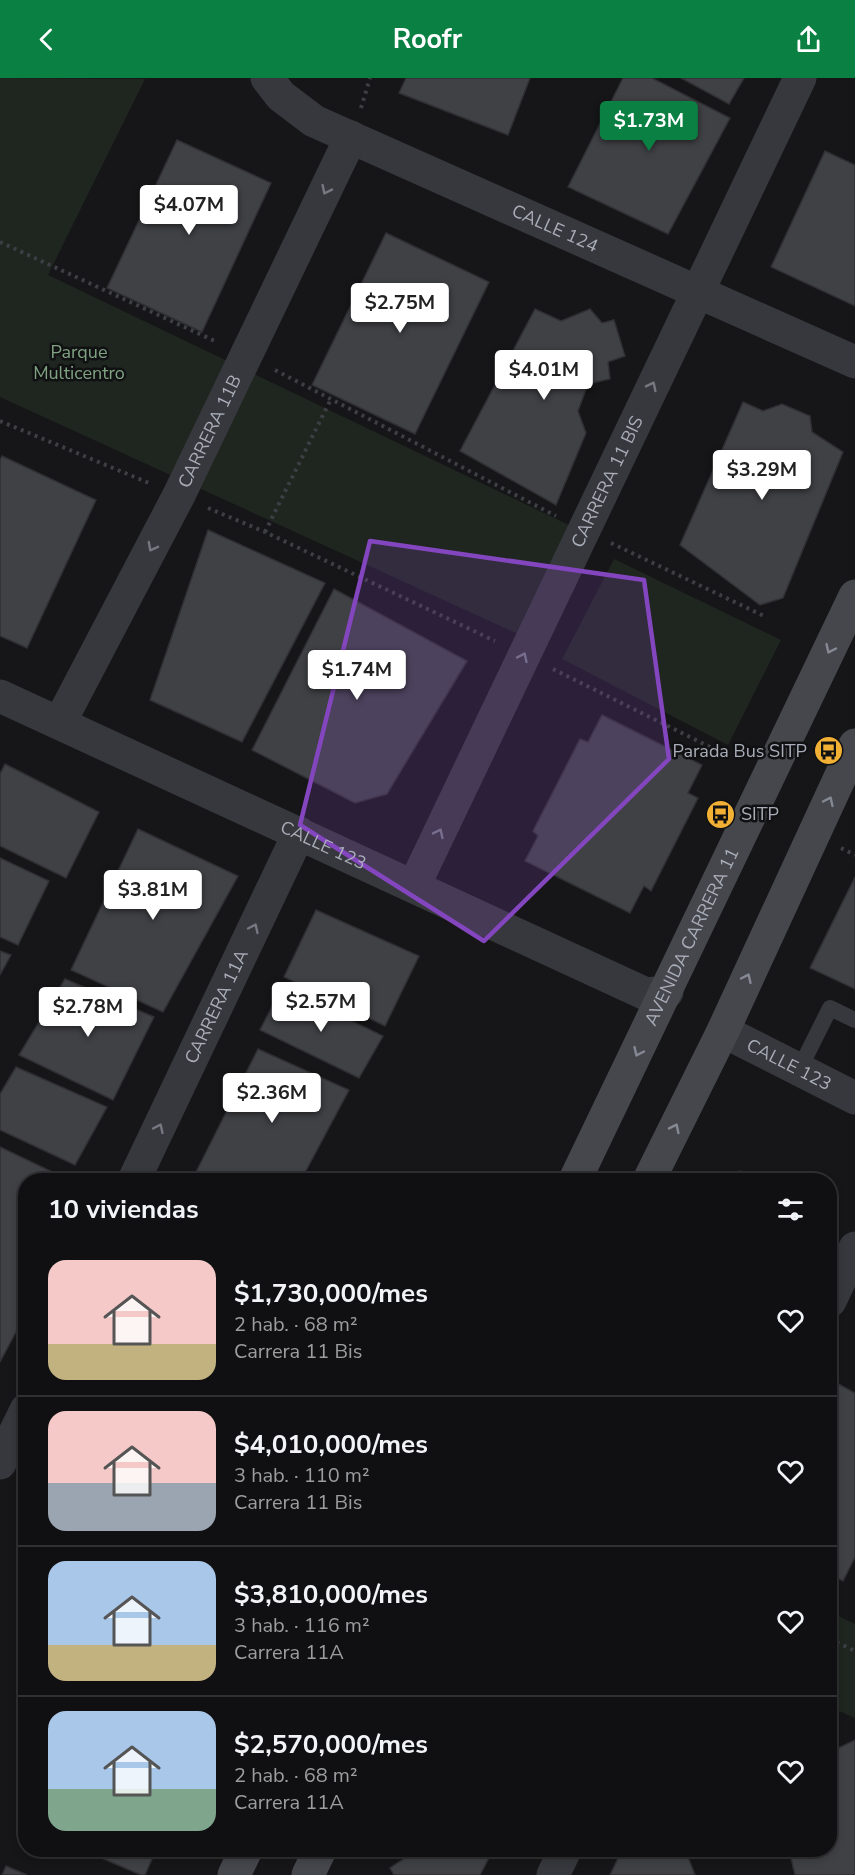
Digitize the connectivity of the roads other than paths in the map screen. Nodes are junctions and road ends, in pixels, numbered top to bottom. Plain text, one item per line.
1 (267, 78) edge
2 (800, 78) edge
3 (351, 137) junction
4 (697, 292) junction
5 (855, 362) edge
6 (855, 596) edge
7 (2, 702) edge
8 (60, 723) junction
9 (855, 745) edge
10 (299, 833) junction
11 (414, 886) junction
12 (656, 1000) junction
13 (855, 1020) edge
14 (723, 1031) junction
15 (799, 1070) junction
16 (855, 1098) edge
17 (137, 1173) edge
18 (578, 1173) edge
19 (652, 1173) edge
20 (855, 1248) edge
21 (837, 1286) edge
22 (18, 1414) edge
23 (0, 1463) edge
24 (243, 1857) edge
25 (317, 1857) edge
26 (562, 1857) edge
27 (234, 1875) edge
28 (308, 1875) edge
29 (553, 1875) edge

1 - 3 street, CALLE 124
2 - 4 street, CARRERA 11 BIS
3 - 4 street, CALLE 124
3 -> 8 street, CARRERA 11B
4 - 5 street, CALLE 124
11 -> 4 street, CARRERA 11 BIS
6 -> 12 main road, AVENIDA CARRERA 11
7 - 8 street, CALLE 123
8 - 10 street, CALLE 123
14 -> 9 main road
10 - 11 street, CALLE 123
17 -> 10 street, CARRERA 11A
11 - 12 street, CALLE 123
12 -> 18 main road, AVENIDA CARRERA 11
13 - 15 lane
14 - 15 street, CALLE 123
19 -> 14 main road
15 - 16 street, CALLE 123
20 - 21 street
22 - 23 street
24 - 27 main road
25 - 28 main road
26 - 29 street

